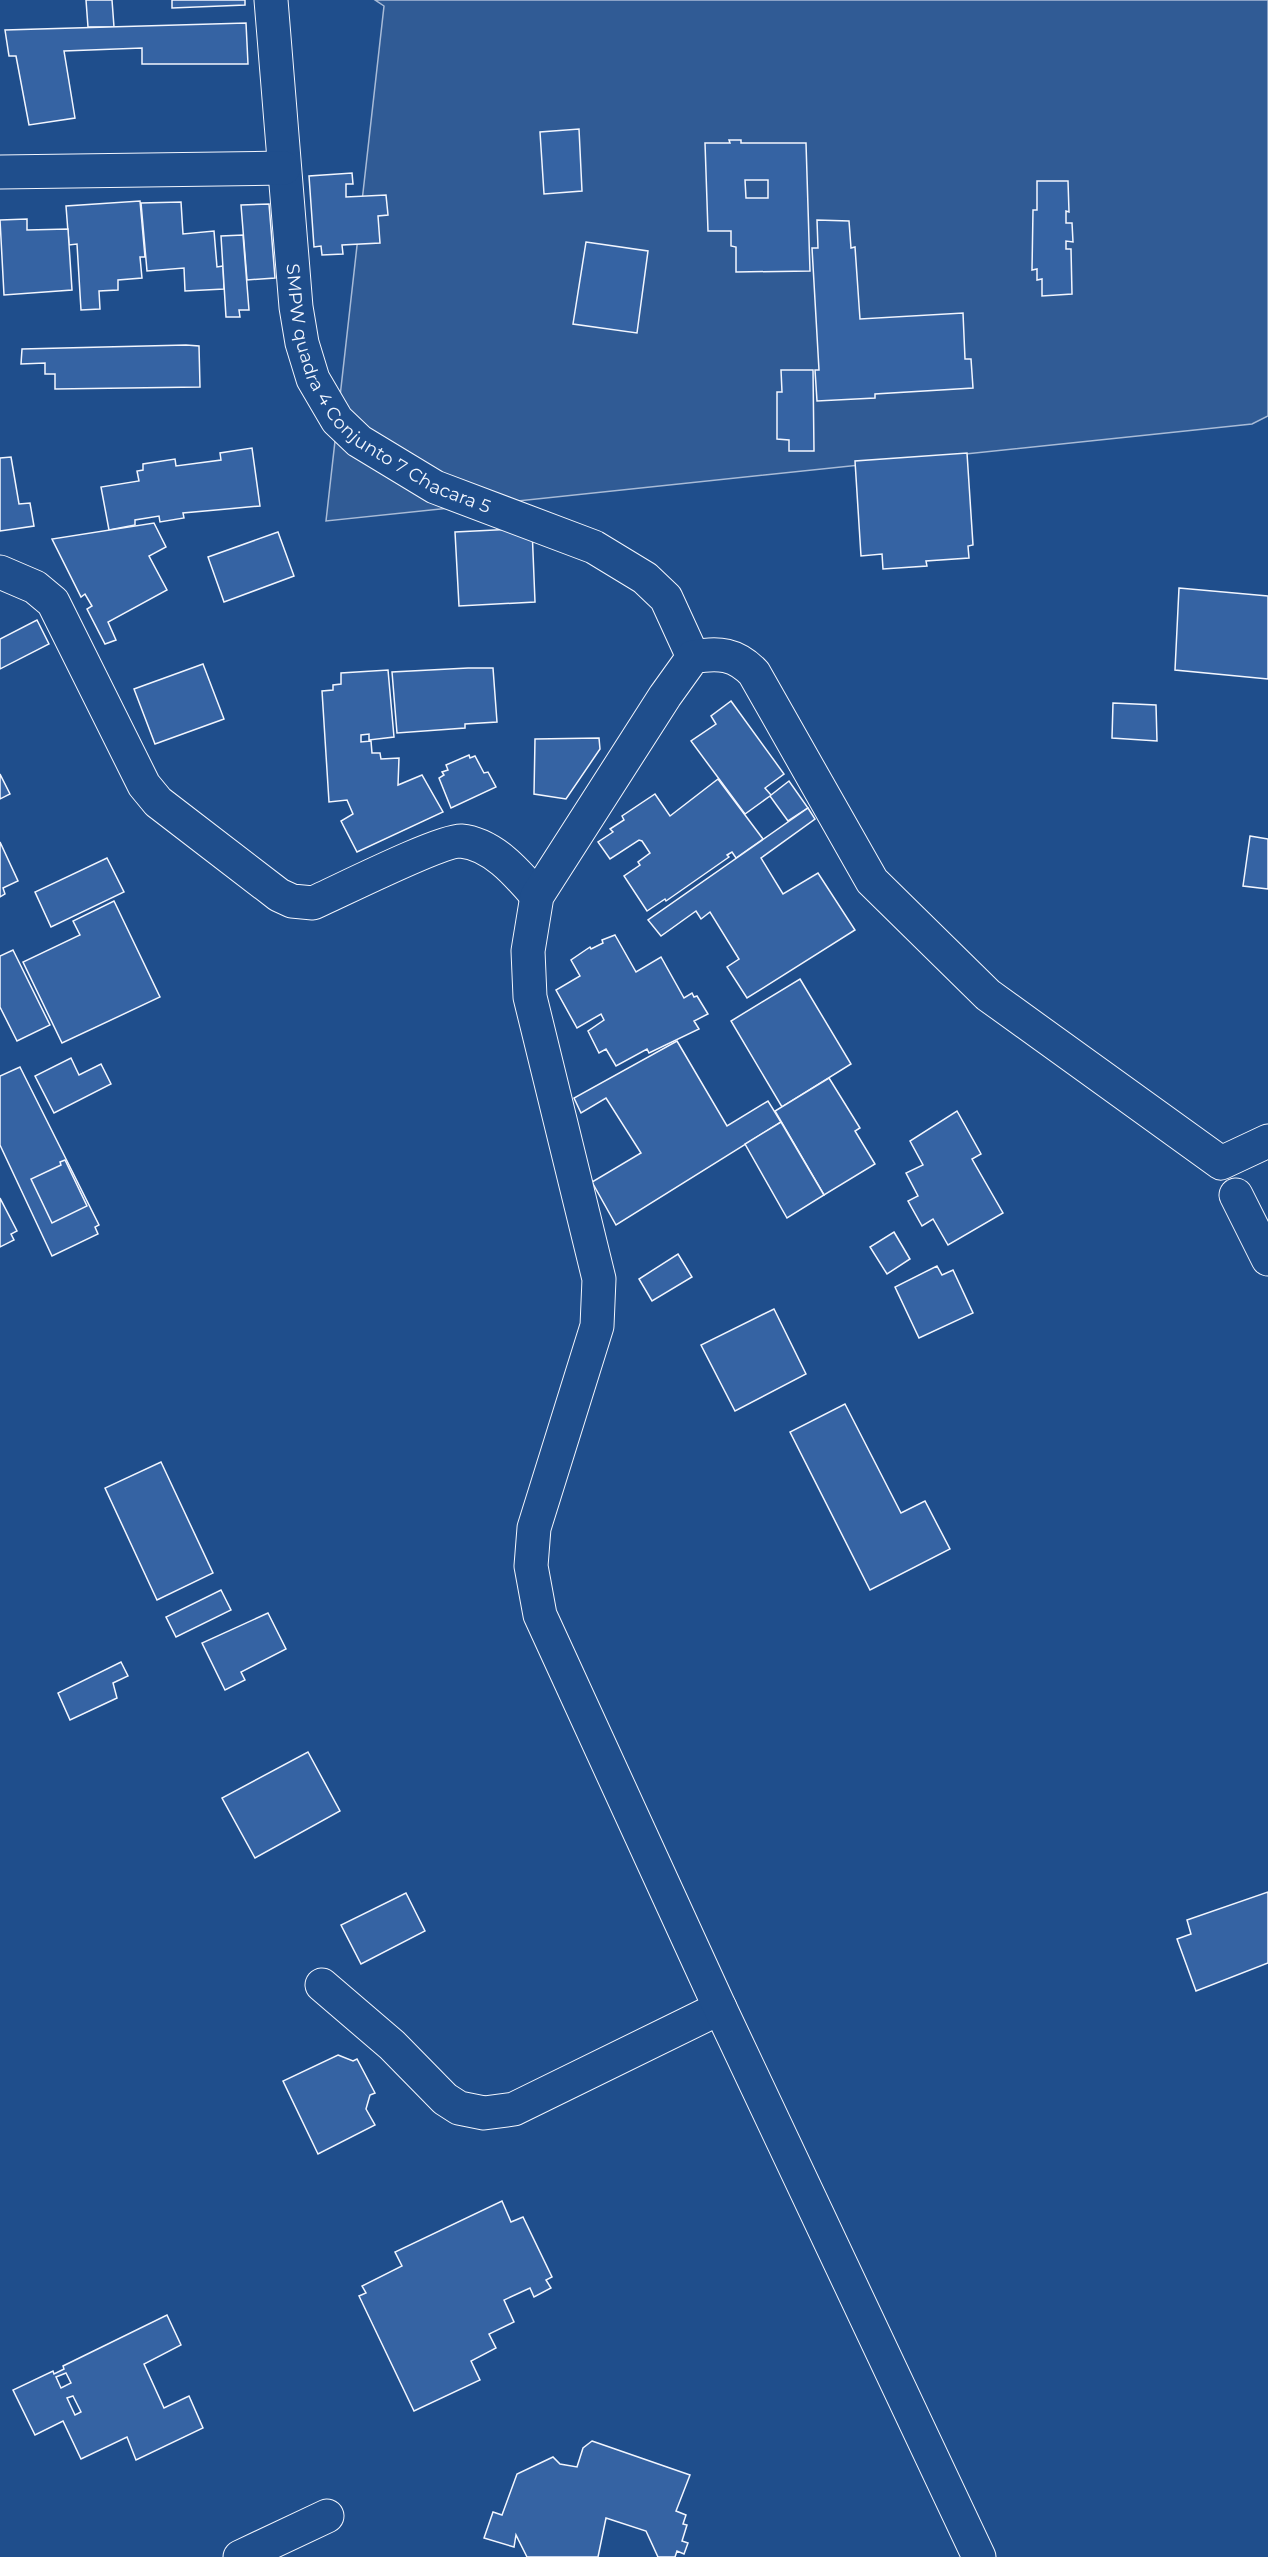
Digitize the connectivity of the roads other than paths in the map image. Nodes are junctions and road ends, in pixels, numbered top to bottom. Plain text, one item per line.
1 (270, 0) edge
2 (284, 168) junction
3 (0, 172) edge
4 (0, 572) edge
5 (693, 657) junction
6 (537, 896) junction
7 (1268, 1140) edge
8 (1236, 1195) dead end
9 (1268, 1259) edge
10 (322, 1985) dead end
11 (720, 2008) junction
12 (327, 2516) dead end
13 (240, 2557) edge
14 (979, 2557) edge

1 - 2 street, SMPW quadra 4 Conjunto 7 Chacara 5
2 - 3 street
2 - 5 street, SMPW quadra 4 Conjunto 7 Chacara 5
4 - 6 street
5 - 6 street
5 - 7 street
6 - 11 street
8 - 9 street
10 - 11 street
11 - 14 street
12 - 13 street

